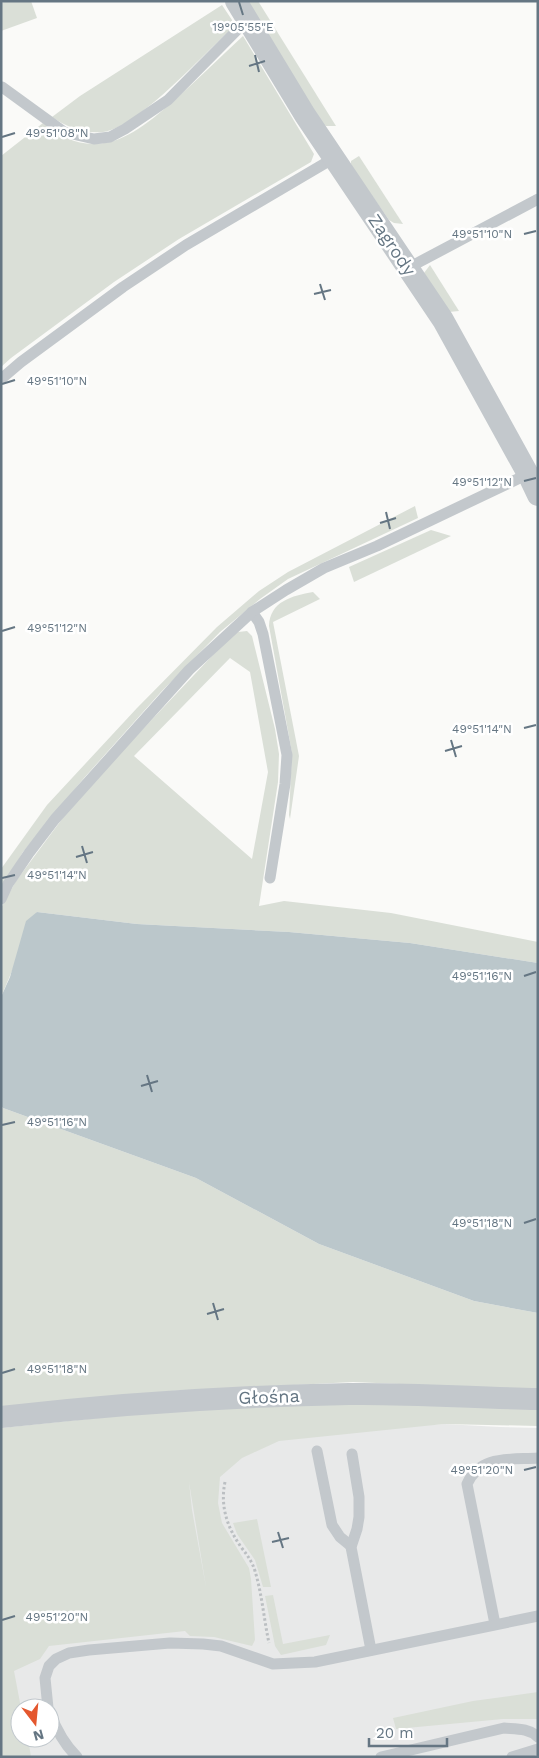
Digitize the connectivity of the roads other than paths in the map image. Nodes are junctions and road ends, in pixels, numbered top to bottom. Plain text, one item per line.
1 (242, 10) edge
2 (2, 87) edge
3 (334, 158) junction
4 (538, 199) edge
5 (408, 268) junction
6 (1, 379) edge
7 (528, 474) junction
8 (538, 495) edge
9 (252, 612) junction
10 (270, 878) dead end
11 (1, 899) edge
12 (538, 1399) edge
13 (1, 1417) edge
14 (318, 1451) dead end
15 (352, 1454) dead end
16 (538, 1458) edge
17 (351, 1546) junction
18 (538, 1616) edge
19 (495, 1624) junction
20 (371, 1650) junction
21 (47, 1698) edge
22 (60, 1733) edge
23 (538, 1737) edge
24 (538, 1749) edge
25 (77, 1757) edge
26 (381, 1757) edge
27 (512, 1757) edge

1 - 2 lane
1 - 3 street, Zagrody
3 - 5 street, Zagrody
3 - 6 lane
4 - 5 lane
5 - 7 street, Zagrody
7 - 8 street, Zagrody
7 - 9 lane
9 - 10 lane
9 - 11 lane
12 - 13 street, Głośna
14 - 17 lane
15 - 17 lane
16 - 19 lane
17 - 20 lane
18 - 19 lane
19 - 20 lane
20 - 21 lane
22 - 25 lane
23 - 26 lane
24 - 27 lane

